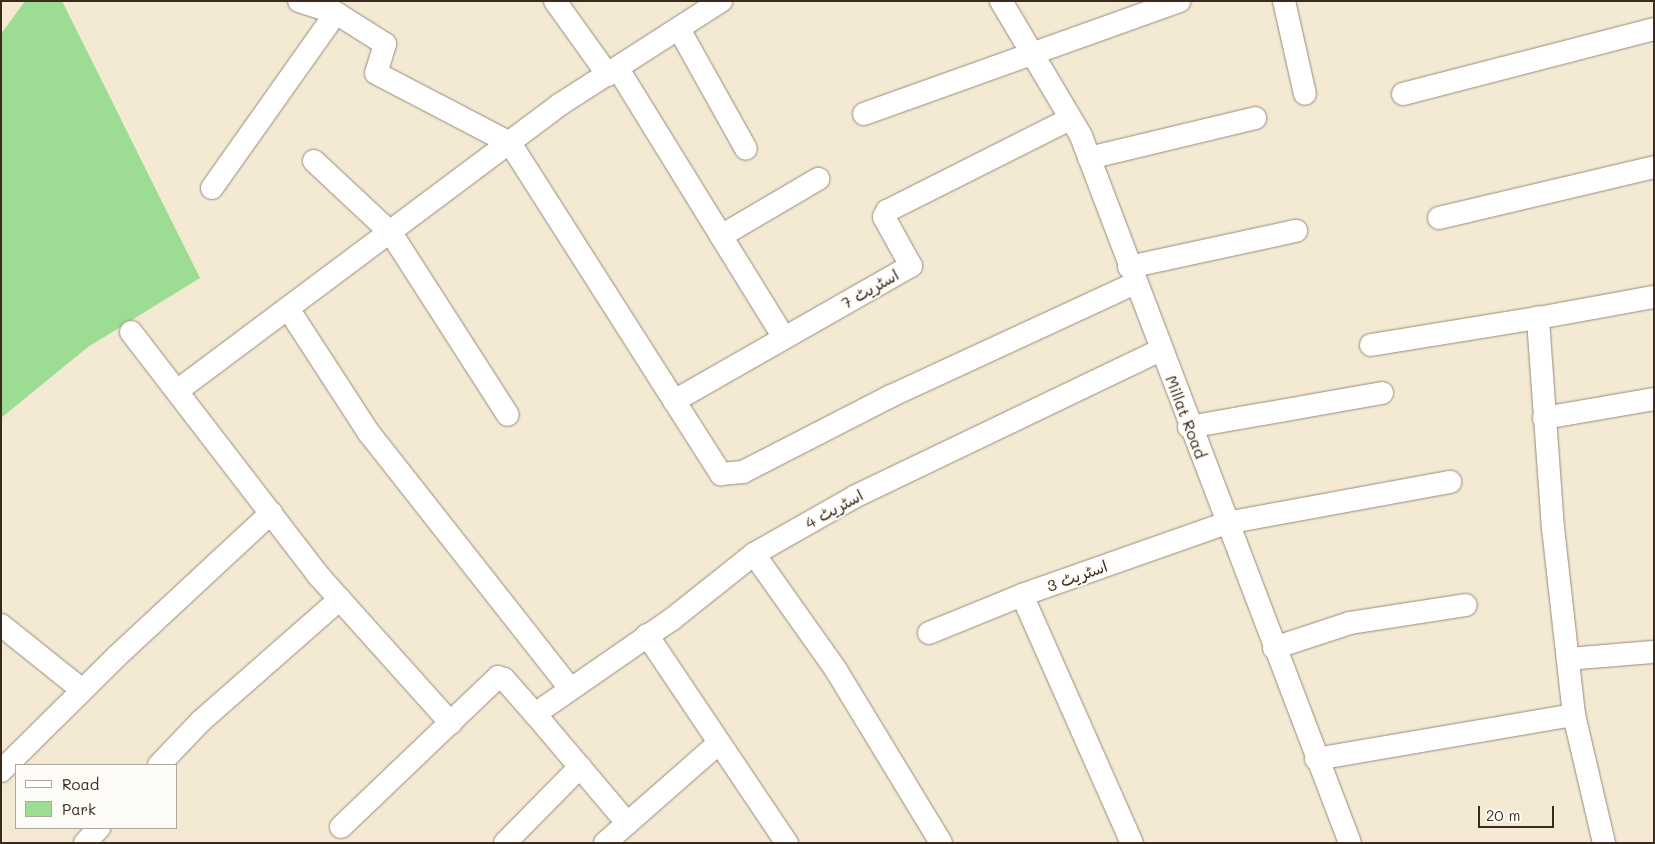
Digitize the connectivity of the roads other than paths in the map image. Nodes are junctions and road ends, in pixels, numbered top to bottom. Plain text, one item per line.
1 (299, 1) edge
2 (555, 1) edge
3 (721, 1) edge
4 (1001, 1) edge
5 (1179, 1) edge
6 (1284, 1) edge
7 (336, 13) junction
8 (679, 29) junction
9 (1654, 29) edge
10 (1031, 52) junction
11 (613, 72) junction
12 (1305, 94) dead end
13 (1403, 94) dead end
14 (864, 114) dead end
15 (1255, 118) dead end
16 (1070, 119) junction
17 (510, 143) junction
18 (746, 148) dead end
19 (1089, 158) junction
20 (314, 161) dead end
21 (1654, 167) edge
22 (818, 179) dead end
23 (212, 188) dead end
24 (1439, 218) dead end
25 (1296, 231) dead end
26 (391, 233) junction
27 (721, 236) junction
28 (1132, 275) junction
29 (1654, 297) edge
30 (289, 310) junction
31 (1538, 318) junction
32 (131, 332) dead end
33 (784, 338) junction
34 (1371, 345) dead end
35 (1160, 350) junction
36 (177, 391) junction
37 (1382, 393) dead end
38 (1654, 399) edge
39 (674, 401) junction
40 (508, 414) dead end
41 (1544, 418) junction
42 (1190, 427) junction
43 (1450, 482) dead end
44 (271, 513) junction
45 (1226, 523) junction
46 (754, 554) junction
47 (1022, 595) junction
48 (340, 599) junction
49 (1466, 604) dead end
50 (1, 625) edge
51 (929, 633) dead end
52 (647, 635) junction
53 (1274, 648) junction
54 (1654, 652) edge
55 (1568, 659) junction
56 (570, 688) junction
57 (82, 690) junction
58 (535, 714) junction
59 (1574, 715) junction
60 (451, 723) junction
61 (720, 743) junction
62 (1316, 759) junction
63 (160, 764) edge
64 (580, 767) junction
65 (1, 771) edge
66 (627, 823) junction
67 (341, 827) dead end
68 (98, 829) edge
69 (85, 843) edge
70 (505, 843) edge
71 (605, 843) edge
72 (787, 843) edge
73 (941, 843) edge
74 (1132, 843) edge
75 (1350, 843) edge
76 (1604, 843) edge

1 - 7 street
2 - 11 street
3 - 8 street
4 - 10 street, Millat Road
5 - 10 street
6 - 12 street
7 - 17 street
7 - 23 street
8 - 11 street
8 - 18 street
9 - 13 street
10 - 14 street
10 - 16 street, Millat Road
11 - 17 street
11 - 27 street
15 - 19 street
16 - 19 street, Millat Road
16 - 33 street, اسٹریٹ 7
17 - 26 street
17 - 39 street
19 - 28 street, Millat Road
20 - 26 street
21 - 24 street
22 - 27 street
25 - 28 street
26 - 30 street
26 - 40 street
27 - 33 street
28 - 35 street, Millat Road
28 - 39 street
29 - 31 street
30 - 36 street
30 - 56 street
31 - 34 street
31 - 41 street
32 - 36 street
33 - 39 street, اسٹریٹ 7
35 - 42 street, Millat Road
35 - 46 street, اسٹریٹ 4
36 - 44 street
37 - 42 street
38 - 41 street
41 - 55 street
42 - 45 street, Millat Road
43 - 45 street, اسٹریٹ 3
44 - 48 street
44 - 57 street
45 - 47 street, اسٹریٹ 3
45 - 53 street, Millat Road
46 - 52 street, اسٹریٹ 4
46 - 73 street
47 - 51 street, اسٹریٹ 3
47 - 74 street
48 - 60 street
48 - 63 street
49 - 53 street
50 - 57 street
52 - 56 street, اسٹریٹ 4
52 - 61 street
53 - 62 street, Millat Road
54 - 55 street
55 - 59 street
56 - 58 street, اسٹریٹ 4
57 - 65 street
58 - 60 street
58 - 64 street
59 - 62 street
59 - 76 street
60 - 67 street
61 - 66 street
61 - 72 street
62 - 75 street, Millat Road
64 - 66 street
64 - 70 street
66 - 71 street
68 - 69 street

